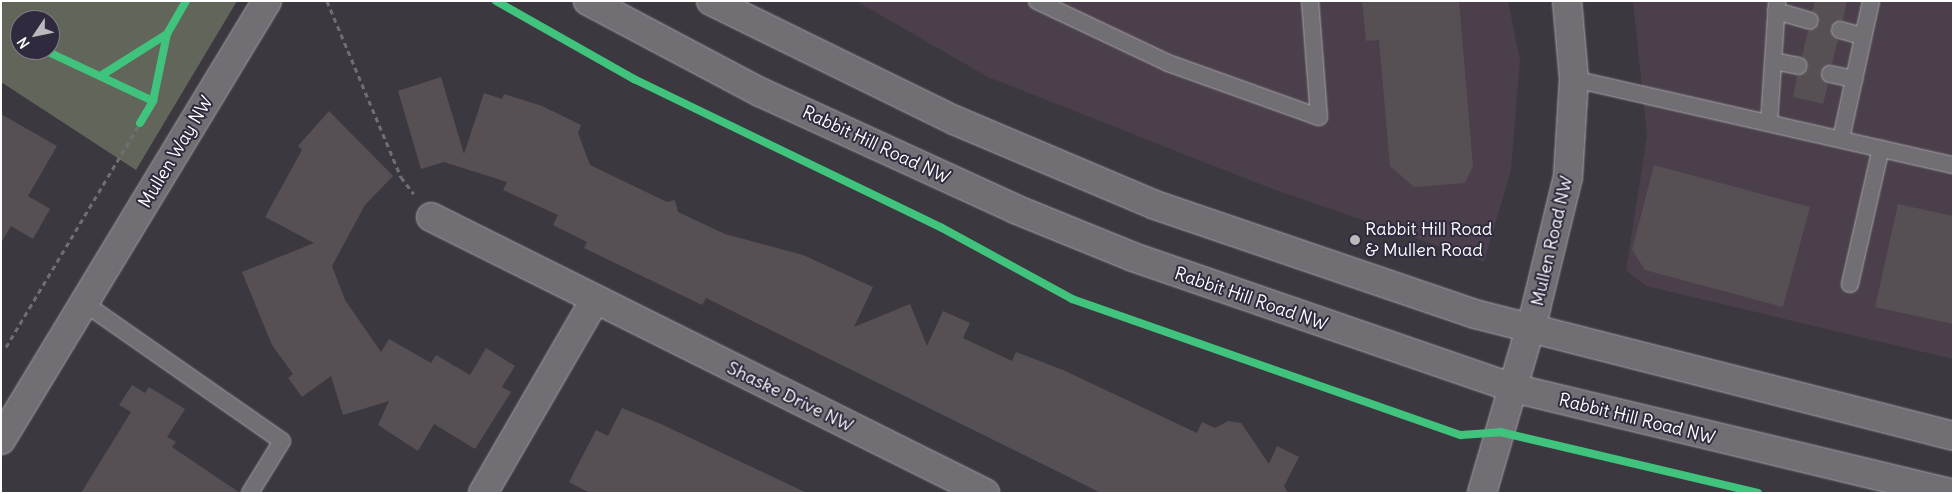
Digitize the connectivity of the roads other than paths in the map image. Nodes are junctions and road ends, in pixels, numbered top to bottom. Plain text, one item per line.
1 (267, 1) edge
2 (588, 1) edge
3 (711, 1) edge
4 (1037, 1) edge
5 (1310, 1) edge
6 (1567, 1) edge
7 (1871, 1) edge
8 (1776, 6) edge
9 (1810, 21) dead end
10 (1840, 30) dead end
11 (1864, 36) junction
12 (1773, 61) junction
13 (1800, 66) dead end
14 (1830, 74) dead end
15 (1574, 79) junction
16 (1854, 79) junction
17 (1769, 123) junction
18 (1841, 139) junction
19 (1881, 148) junction
20 (1953, 165) edge
21 (431, 216) road end
22 (1850, 284) dead end
23 (595, 300) junction
24 (84, 303) junction
25 (1530, 330) junction
26 (1513, 388) junction
27 (1953, 436) edge
28 (1, 440) edge
29 (250, 493) edge
30 (483, 493) edge
31 (985, 493) edge
32 (1482, 493) edge
33 (1951, 493) edge

1 - 24 main road, Mullen Way NW
2 - 26 main road, Rabbit Hill Road NW
3 - 25 main road
4 - 5 lane
6 - 15 main road, Mullen Road NW
7 - 11 lane
8 - 9 lane
8 - 12 lane
10 - 11 lane
11 - 16 lane
12 - 13 lane
12 - 17 lane
14 - 16 lane
15 - 17 lane
15 - 25 main road, Mullen Road NW
16 - 18 lane
17 - 18 lane
18 - 19 lane
19 - 20 lane
19 - 22 lane
21 - 23 main road, Shaske Drive NW
23 - 30 main road
23 - 31 main road, Shaske Drive NW
24 - 28 main road, Mullen Way NW
24 - 29 lane
25 - 26 main road, Mullen Road NW
25 - 27 main road
26 - 32 main road, Mullen Road NW
26 - 33 main road, Rabbit Hill Road NW

